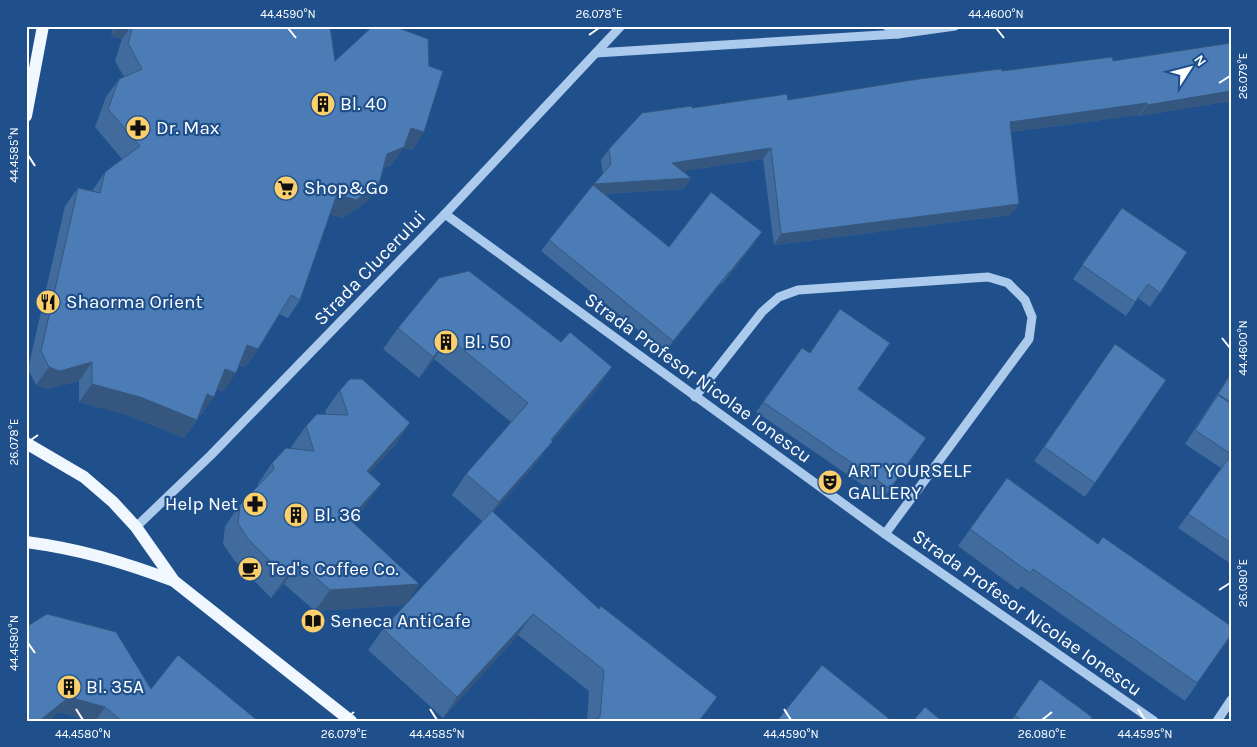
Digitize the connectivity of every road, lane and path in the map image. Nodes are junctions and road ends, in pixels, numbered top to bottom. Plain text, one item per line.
1 (43, 26) edge
2 (621, 26) edge
3 (887, 26) edge
4 (955, 26) edge
5 (898, 34) junction
6 (596, 53) junction
7 (26, 116) edge
8 (445, 214) junction
9 (696, 397) junction
10 (26, 443) edge
11 (136, 527) junction
12 (885, 534) junction
13 (26, 542) edge
14 (174, 581) junction
15 (1231, 700) edge
16 (351, 721) edge
17 (1154, 721) edge
18 (1217, 721) edge

1 - 7 main road
2 - 6 street, Strada Clucerului
3 - 5 street
4 - 5 street
5 - 6 street
6 - 8 street, Strada Clucerului
8 - 9 street, Strada Profesor Nicolae Ionescu
8 - 11 street, Strada Clucerului
9 - 12 street, Strada Profesor Nicolae Ionescu
9 - 12 street
10 - 11 main road
11 - 14 main road
12 - 17 street, Strada Profesor Nicolae Ionescu
13 - 14 main road
14 - 16 main road
15 - 18 street

